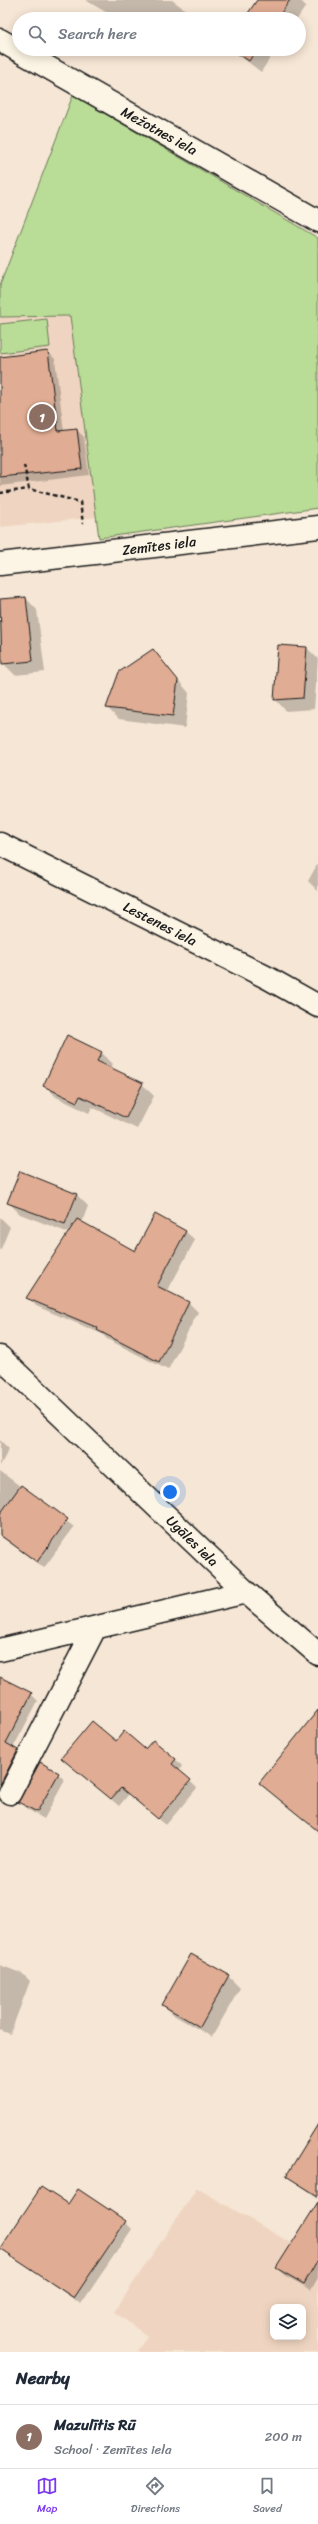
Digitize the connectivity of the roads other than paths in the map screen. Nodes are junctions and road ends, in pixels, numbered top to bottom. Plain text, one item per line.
1 (0, 40) edge
2 (12, 47) edge
3 (28, 56) edge
4 (318, 221) edge
5 (318, 527) edge
6 (0, 564) edge
7 (0, 844) edge
8 (318, 1006) edge
9 (0, 1358) edge
10 (246, 1592) junction
11 (95, 1628) junction
12 (0, 1650) edge
13 (318, 1654) edge
14 (10, 1793) dead end

1 - 2 street, Mežotnes iela
3 - 4 street, Mežotnes iela
5 - 6 street, Zemītes iela
7 - 8 street, Lestenes iela
9 - 10 street, Ugāles iela
10 - 11 street
10 - 13 street, Ugāles iela
11 - 12 street
11 - 14 street

